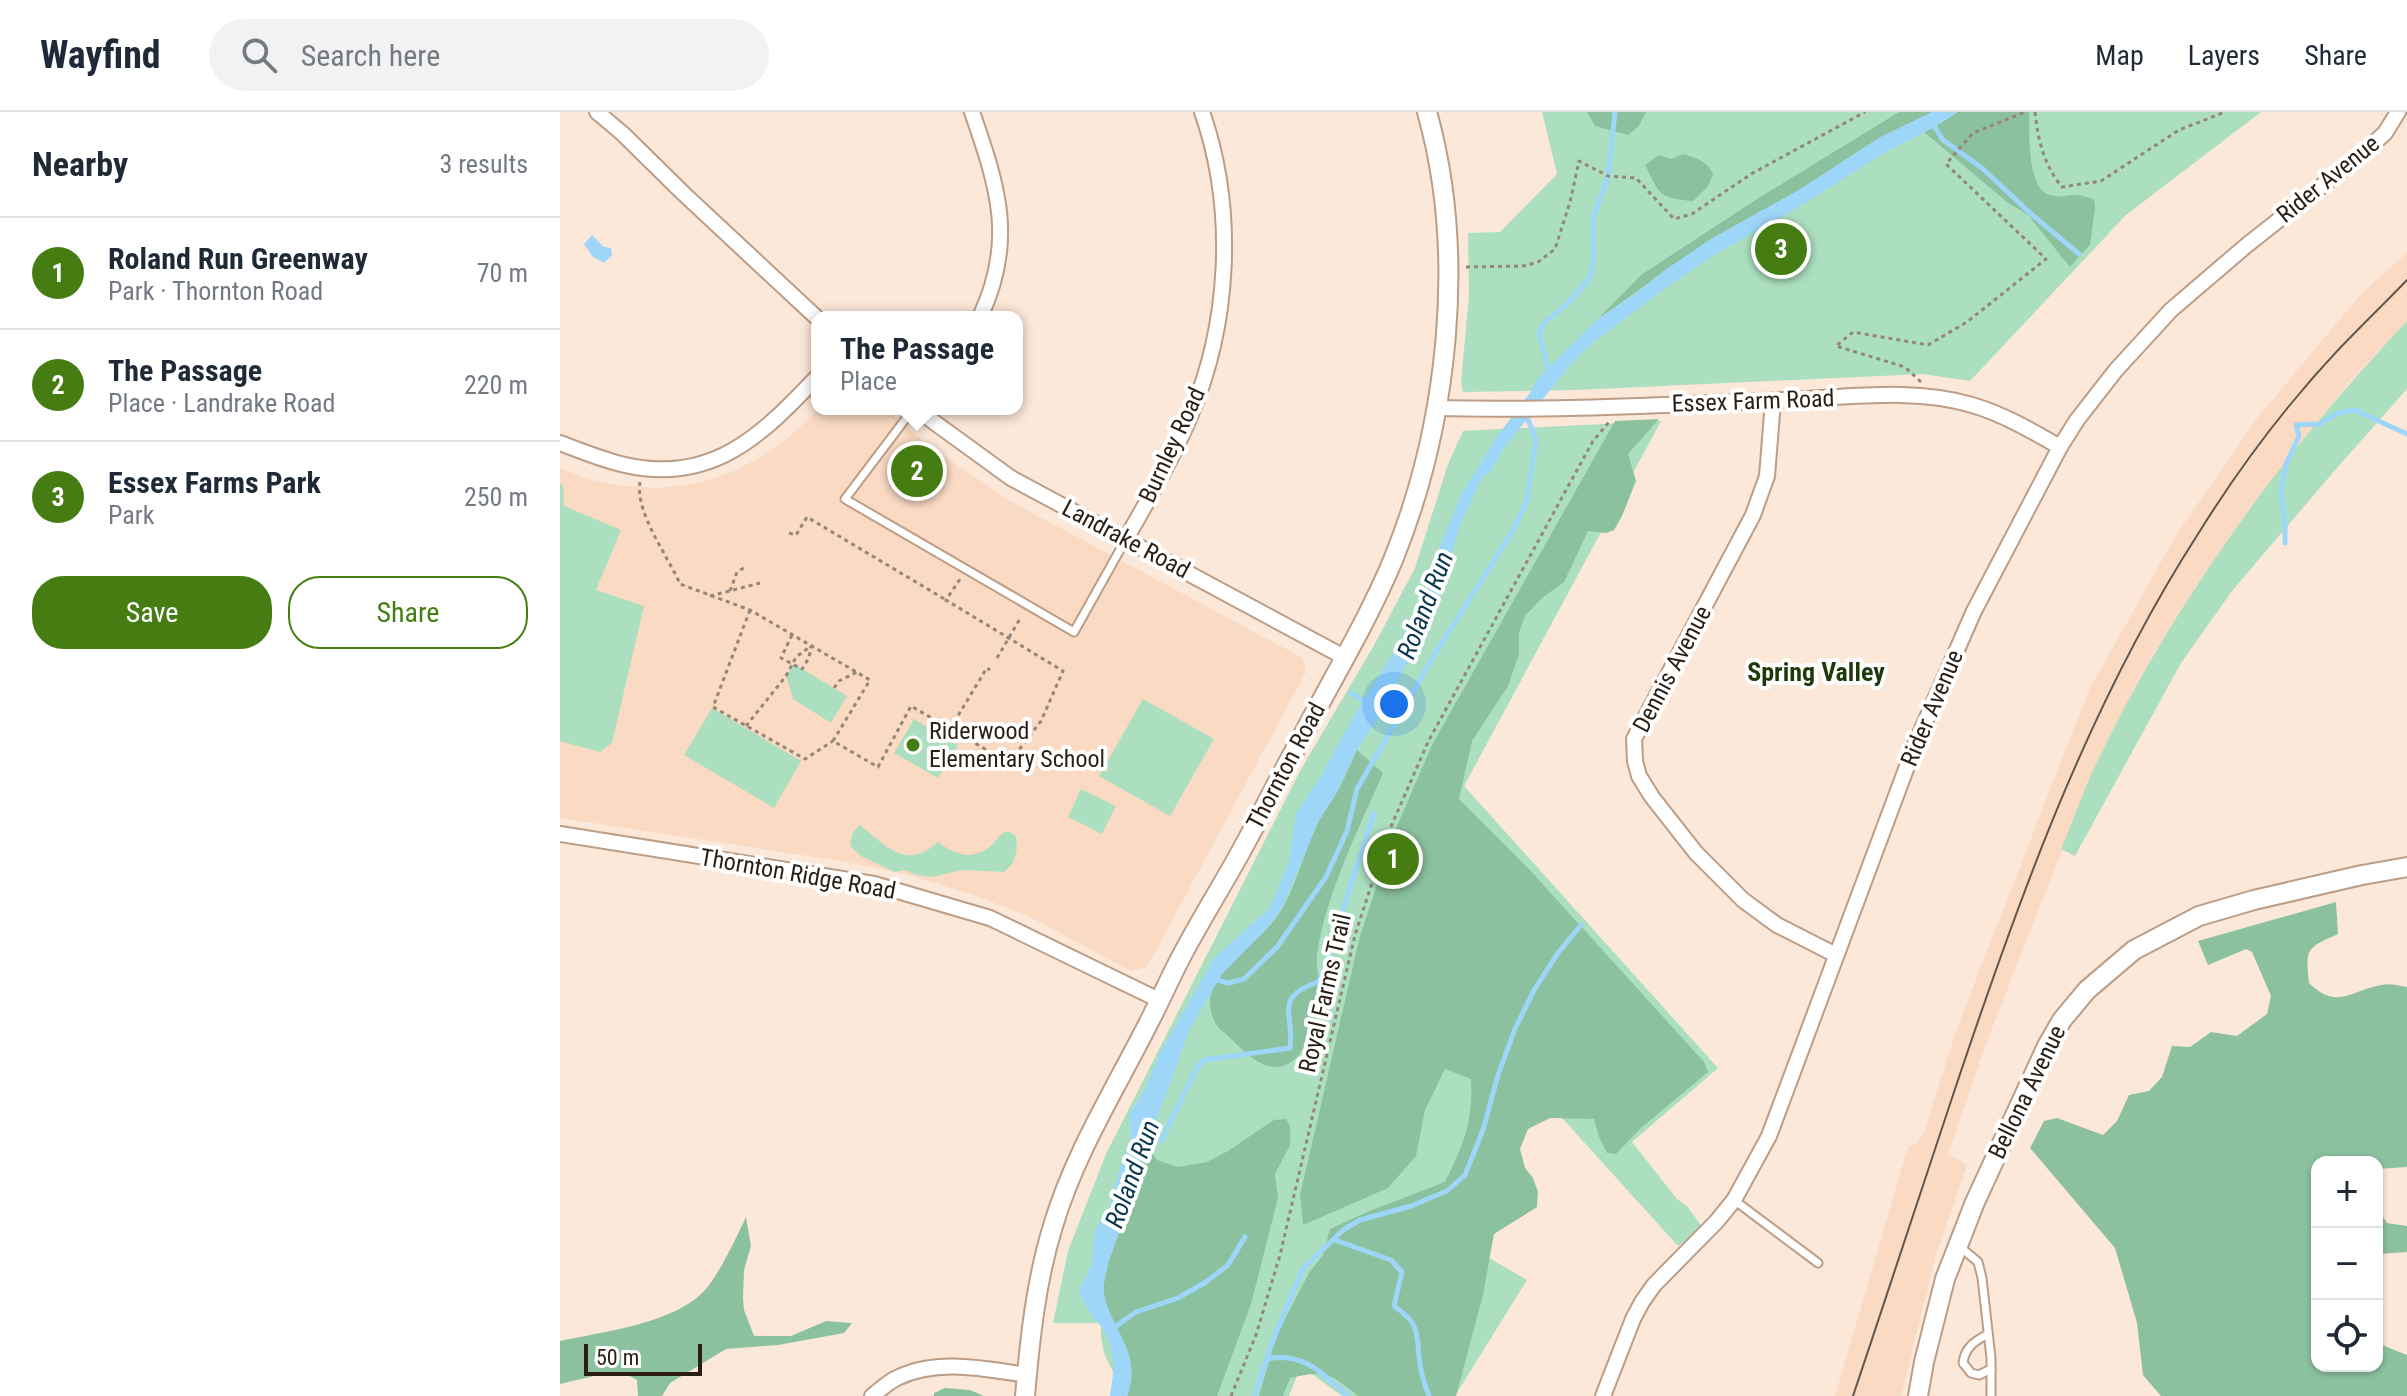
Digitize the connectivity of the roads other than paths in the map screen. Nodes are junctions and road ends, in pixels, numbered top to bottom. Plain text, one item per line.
1 (597, 112) edge
2 (972, 112) edge
3 (1202, 112) edge
4 (1427, 112) edge
5 (2398, 112) edge
6 (982, 311) edge
7 (811, 312) edge
8 (811, 383) edge
9 (1773, 401) junction
10 (1436, 408) junction
11 (910, 415) edge
12 (923, 415) edge
13 (560, 443) edge
14 (2060, 447) junction
15 (1126, 539) junction
16 (1344, 657) junction
17 (560, 834) edge
18 (2407, 867) edge
19 (1836, 955) junction
20 (1159, 1000) junction
21 (1734, 1200) junction
22 (1958, 1244) junction
23 (1818, 1263) dead end
24 (1988, 1334) junction
25 (1991, 1369) junction
26 (1027, 1375) junction
27 (872, 1396) edge
28 (1025, 1396) edge
29 (1603, 1396) edge
30 (1918, 1396) edge
31 (1991, 1396) edge

1 - 7 street
2 - 6 street
3 - 15 street, Burnley Road
4 - 10 street, Thornton Road
5 - 14 street, Rider Avenue
8 - 13 street
9 - 10 street, Essex Farm Road
9 - 14 street, Essex Farm Road
9 - 19 street, Dennis Avenue
10 - 16 street, Thornton Road
11 - 15 lane
12 - 15 street, Landrake Road
14 - 19 street, Rider Avenue
15 - 16 street, Landrake Road
16 - 20 street, Thornton Road
17 - 20 street, Thornton Ridge Road
18 - 22 street, Bellona Avenue
19 - 21 street, Rider Avenue
20 - 26 street, Thornton Road
21 - 23 lane
21 - 29 street, Rider Avenue
22 - 24 lane
22 - 30 street, Bellona Avenue
24 - 25 lane
24 - 25 lane
25 - 31 lane
26 - 27 street
26 - 28 street, Thornton Road

